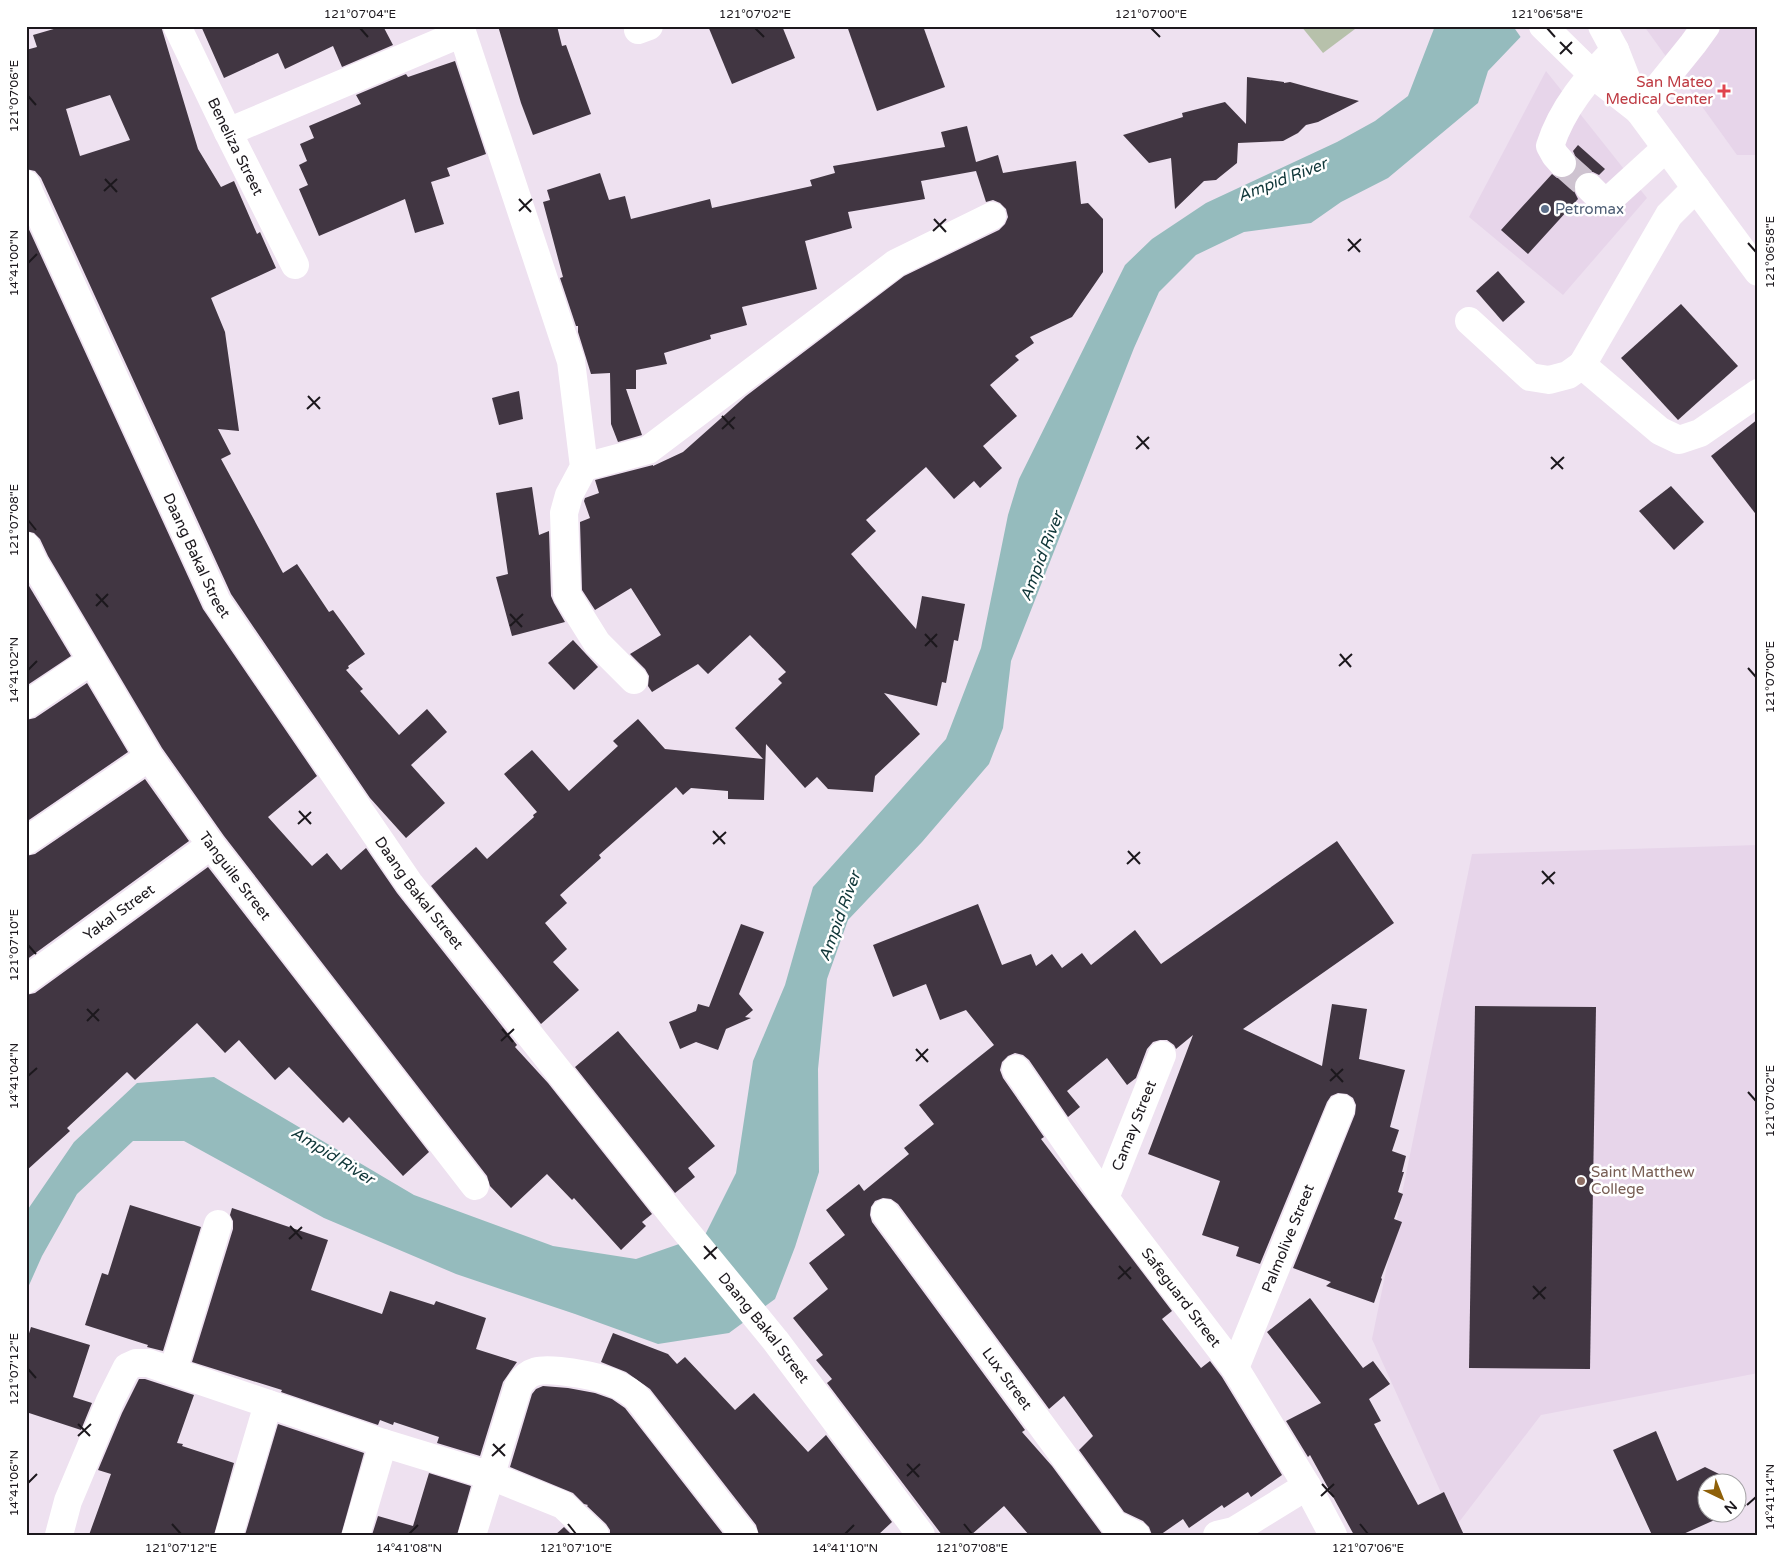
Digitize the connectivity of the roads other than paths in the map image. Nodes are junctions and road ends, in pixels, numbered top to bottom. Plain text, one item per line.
1 (177, 26) edge
2 (1602, 26) edge
3 (1706, 26) edge
4 (461, 29) edge
5 (1545, 29) edge
6 (1615, 50) junction
7 (1592, 74) junction
8 (1640, 111) junction
9 (228, 132) junction
10 (1666, 148) junction
11 (1562, 163) tunnel mouth
12 (1588, 187) tunnel mouth
13 (1696, 188) junction
14 (27, 191) edge
15 (992, 216) dead end
16 (295, 264) dead end
17 (1758, 272) edge
18 (1469, 321) dead end
19 (1582, 365) junction
20 (1758, 393) edge
21 (584, 466) junction
22 (29, 559) edge
23 (92, 660) junction
24 (634, 680) dead end
25 (26, 704) edge
26 (149, 757) junction
27 (26, 841) edge
28 (211, 845) junction
29 (26, 980) edge
30 (1162, 1055) dead end
31 (1016, 1069) dead end
32 (1341, 1108) dead end
33 (475, 1186) dead end
34 (1105, 1198) junction
35 (885, 1214) dead end
36 (218, 1224) dead end
37 (1235, 1368) junction
38 (173, 1371) junction
39 (268, 1404) junction
40 (383, 1443) junction
41 (491, 1476) junction
42 (1307, 1486) junction
43 (59, 1535) edge
44 (229, 1535) edge
45 (356, 1535) edge
46 (472, 1535) edge
47 (595, 1535) edge
48 (744, 1535) edge
49 (921, 1535) edge
50 (1136, 1535) edge
51 (1217, 1535) edge
52 (1332, 1535) edge

1 - 9 street, Beneliza Street
2 - 6 street
3 - 8 street
4 - 9 street
4 - 21 street
5 - 7 street
6 - 7 street
6 - 8 street
7 - 8 street
7 - 11 street
8 - 10 street
9 - 16 street, Beneliza Street
10 - 12 street
10 - 13 street
13 - 17 street
13 - 19 street
14 - 49 street, Daang Bakal Street
15 - 21 street
18 - 19 street
19 - 20 street
21 - 24 street
22 - 23 street, Tanguile Street
23 - 25 street
23 - 26 street, Tanguile Street
26 - 27 street
26 - 28 street, Tanguile Street
28 - 29 street, Yakal Street
28 - 33 street, Tanguile Street
30 - 34 street, Camay Street
31 - 34 street, Safeguard Street
32 - 37 street, Palmolive Street
34 - 37 street, Safeguard Street
35 - 50 street, Lux Street
36 - 38 street
37 - 42 street, Safeguard Street
38 - 39 street
38 - 43 street
39 - 40 street
39 - 44 street
40 - 41 street
40 - 45 street
41 - 46 street
41 - 47 street
41 - 48 street
42 - 51 street
42 - 52 street, Safeguard Street

